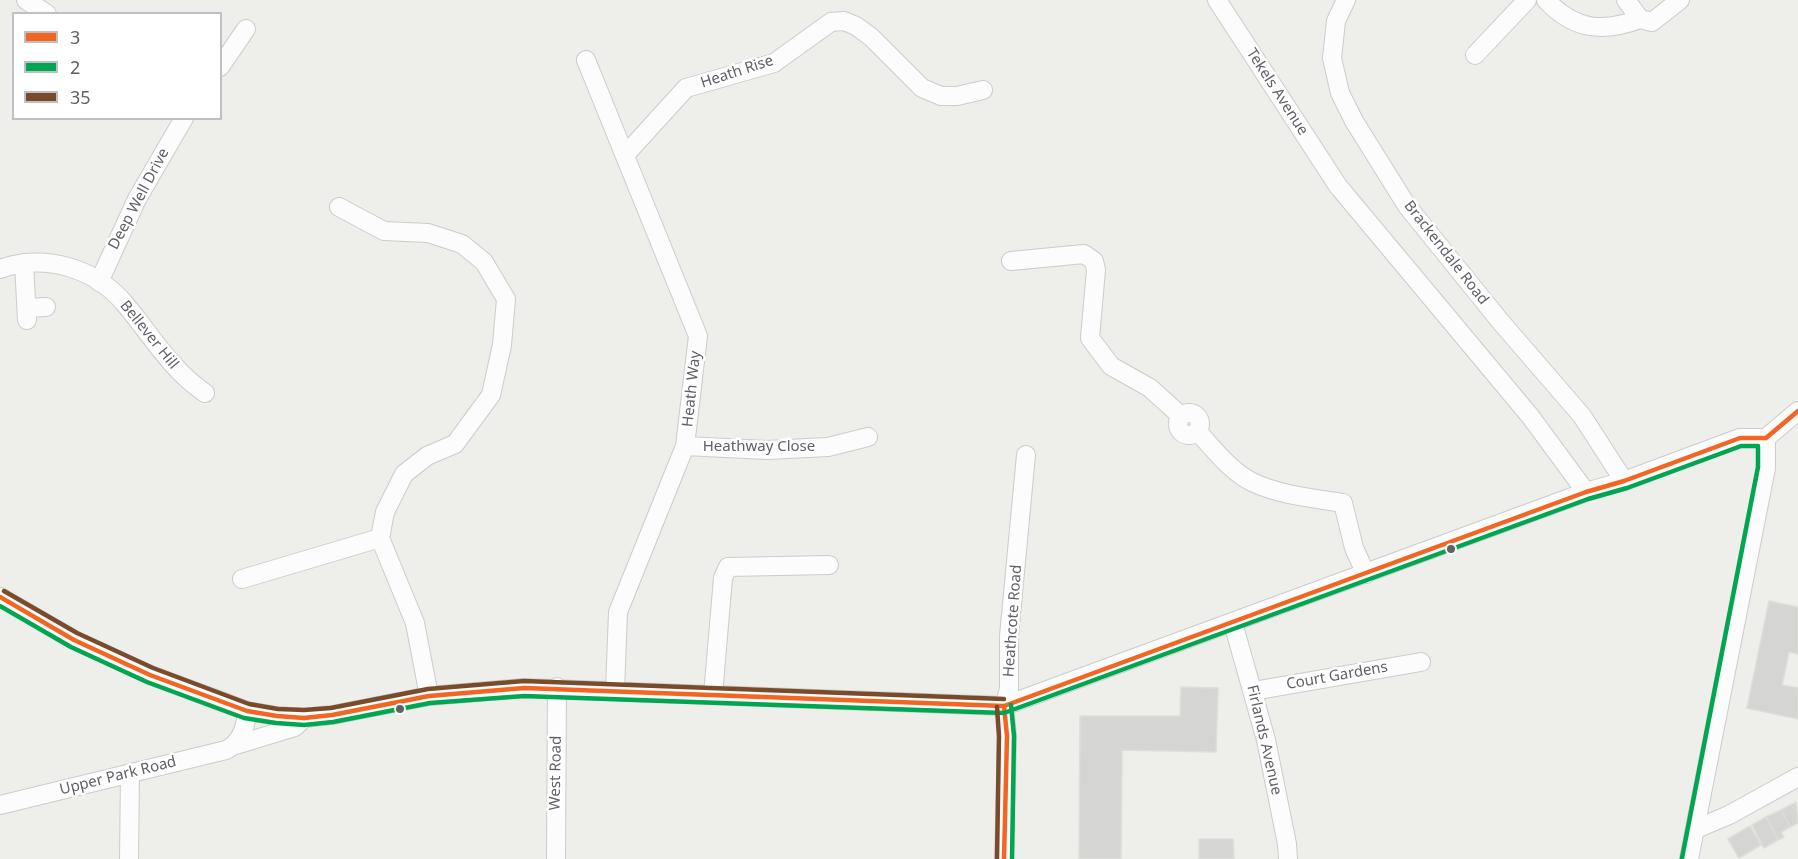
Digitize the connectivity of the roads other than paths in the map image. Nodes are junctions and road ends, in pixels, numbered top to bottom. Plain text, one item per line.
1 (26, 0) edge
2 (1217, 0) edge
3 (1346, 0) edge
4 (1527, 0) edge
5 (1546, 0) edge
6 (1626, 0) edge
7 (1680, 0) edge
8 (44, 12) edge
9 (1640, 19) junction
10 (246, 29) dead end
11 (1475, 55) dead end
12 (586, 60) dead end
13 (222, 64) edge
14 (983, 90) dead end
15 (183, 120) edge
16 (626, 154) junction
17 (339, 207) dead end
18 (1011, 261) dead end
19 (24, 263) junction
20 (0, 269) edge
21 (99, 282) junction
22 (46, 307) dead end
23 (205, 393) dead end
24 (1798, 411) edge
25 (868, 437) dead end
26 (1766, 438) junction
27 (685, 446) junction
28 (1026, 454) dead end
29 (1624, 481) junction
30 (1586, 492) junction
31 (380, 538) junction
32 (829, 565) dead end
33 (1366, 574) junction
34 (242, 579) dead end
35 (0, 597) edge
36 (1233, 623) junction
37 (1421, 662) dead end
38 (557, 687) junction
39 (615, 691) junction
40 (1253, 691) junction
41 (713, 695) junction
42 (429, 696) junction
43 (1004, 706) junction
44 (247, 711) junction
45 (304, 718) junction
46 (236, 745) junction
47 (130, 773) junction
48 (1798, 777) edge
49 (0, 805) edge
50 (1696, 829) junction
51 (129, 859) edge
52 (555, 859) edge
53 (1004, 859) edge
54 (1288, 859) edge
55 (1684, 859) edge

1 - 8 street
2 - 30 street, Tekels Avenue
3 - 29 street, Brackendale Road
4 - 11 street
5 - 9 street
6 - 9 street
7 - 9 street
10 - 13 street
12 - 16 street, Heath Way
14 - 16 street, Heath Rise
15 - 21 street, Deep Well Drive
16 - 27 street, Heath Way
17 - 31 street
18 - 33 street
19 - 20 street, Bellever Hill
19 - 21 street, Bellever Hill
19 - 22 street
21 - 23 street, Bellever Hill
24 - 26 street
25 - 27 street, Heathway Close
26 - 29 street
26 - 50 street
27 - 39 street, Heath Way
28 - 43 street, Heathcote Road
29 - 30 street
30 - 33 street
31 - 34 street
31 - 42 street
32 - 41 street
33 - 36 street
35 - 44 street
36 - 40 street, Firlands Avenue
36 - 43 street
37 - 40 street, Court Gardens
38 - 39 street, Upper Park Road
38 - 42 street, Upper Park Road
38 - 52 street, West Road
39 - 41 street, Upper Park Road
40 - 54 street, Firlands Avenue
41 - 43 street, Upper Park Road
42 - 45 street, Upper Park Road
43 - 53 street, Heathcote Road
44 - 45 street
44 - 46 street
45 - 46 street, Upper Park Road
46 - 47 street, Upper Park Road
47 - 49 street, Upper Park Road
47 - 51 street
48 - 50 street
50 - 55 street

